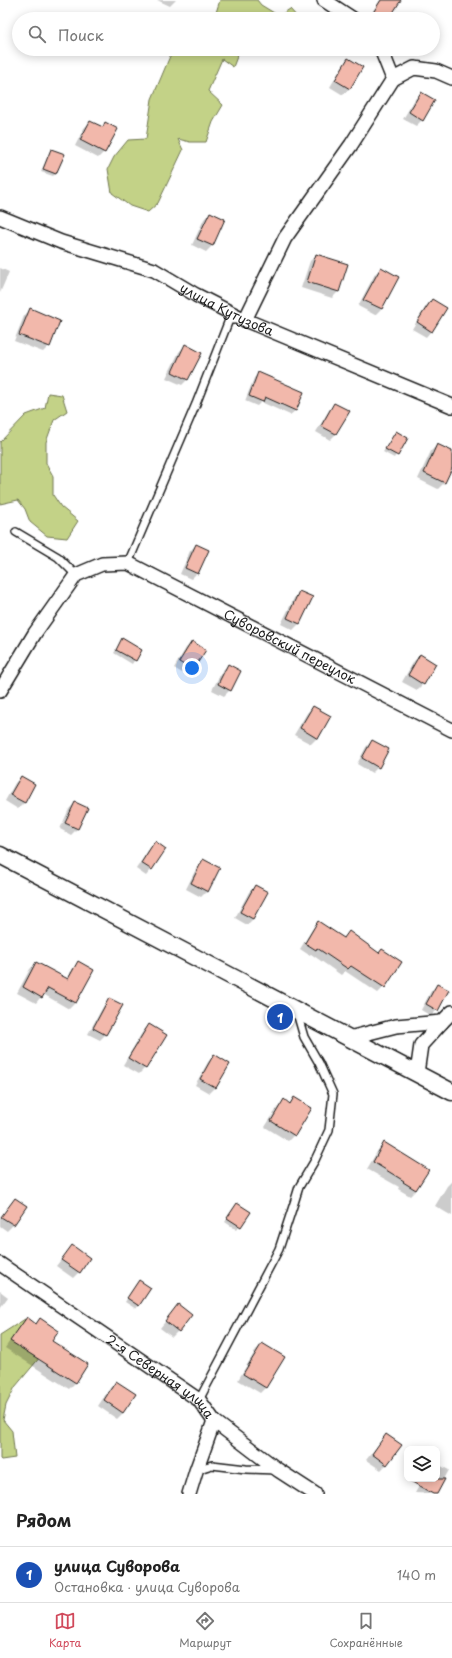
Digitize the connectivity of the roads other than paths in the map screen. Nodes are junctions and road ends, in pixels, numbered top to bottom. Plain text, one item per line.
1 (324, 0) edge
2 (342, 12) edge
3 (384, 56) edge
4 (452, 78) edge
5 (393, 79) junction
6 (0, 217) edge
7 (245, 320) junction
8 (452, 406) edge
9 (16, 532) dead end
10 (128, 563) junction
11 (76, 575) junction
12 (0, 692) edge
13 (452, 730) edge
14 (0, 855) edge
15 (297, 1012) junction
16 (452, 1012) edge
17 (442, 1022) junction
18 (349, 1038) junction
19 (417, 1073) junction
20 (452, 1092) edge
21 (0, 1264) edge
22 (199, 1400) junction
23 (214, 1421) junction
24 (196, 1470) junction
25 (278, 1470) junction
26 (189, 1494) edge
27 (315, 1494) edge

1 - 2 street
3 - 5 street
4 - 5 street
5 - 7 street
6 - 7 street, улица Кутузова
7 - 8 street, улица Кутузова
7 - 10 lane
9 - 11 lane
10 - 11 street
10 - 13 street, Суворовский переулок
11 - 12 street
14 - 15 street
15 - 18 street
15 - 22 lane
16 - 17 street
17 - 18 street
17 - 19 street
18 - 19 street
19 - 20 street
21 - 22 street, 2-я Северная улица
22 - 23 street, 2-я Северная улица
23 - 24 street
23 - 25 street, 2-я Северная улица
24 - 25 lane
24 - 26 street
25 - 27 street, 2-я Северная улица

